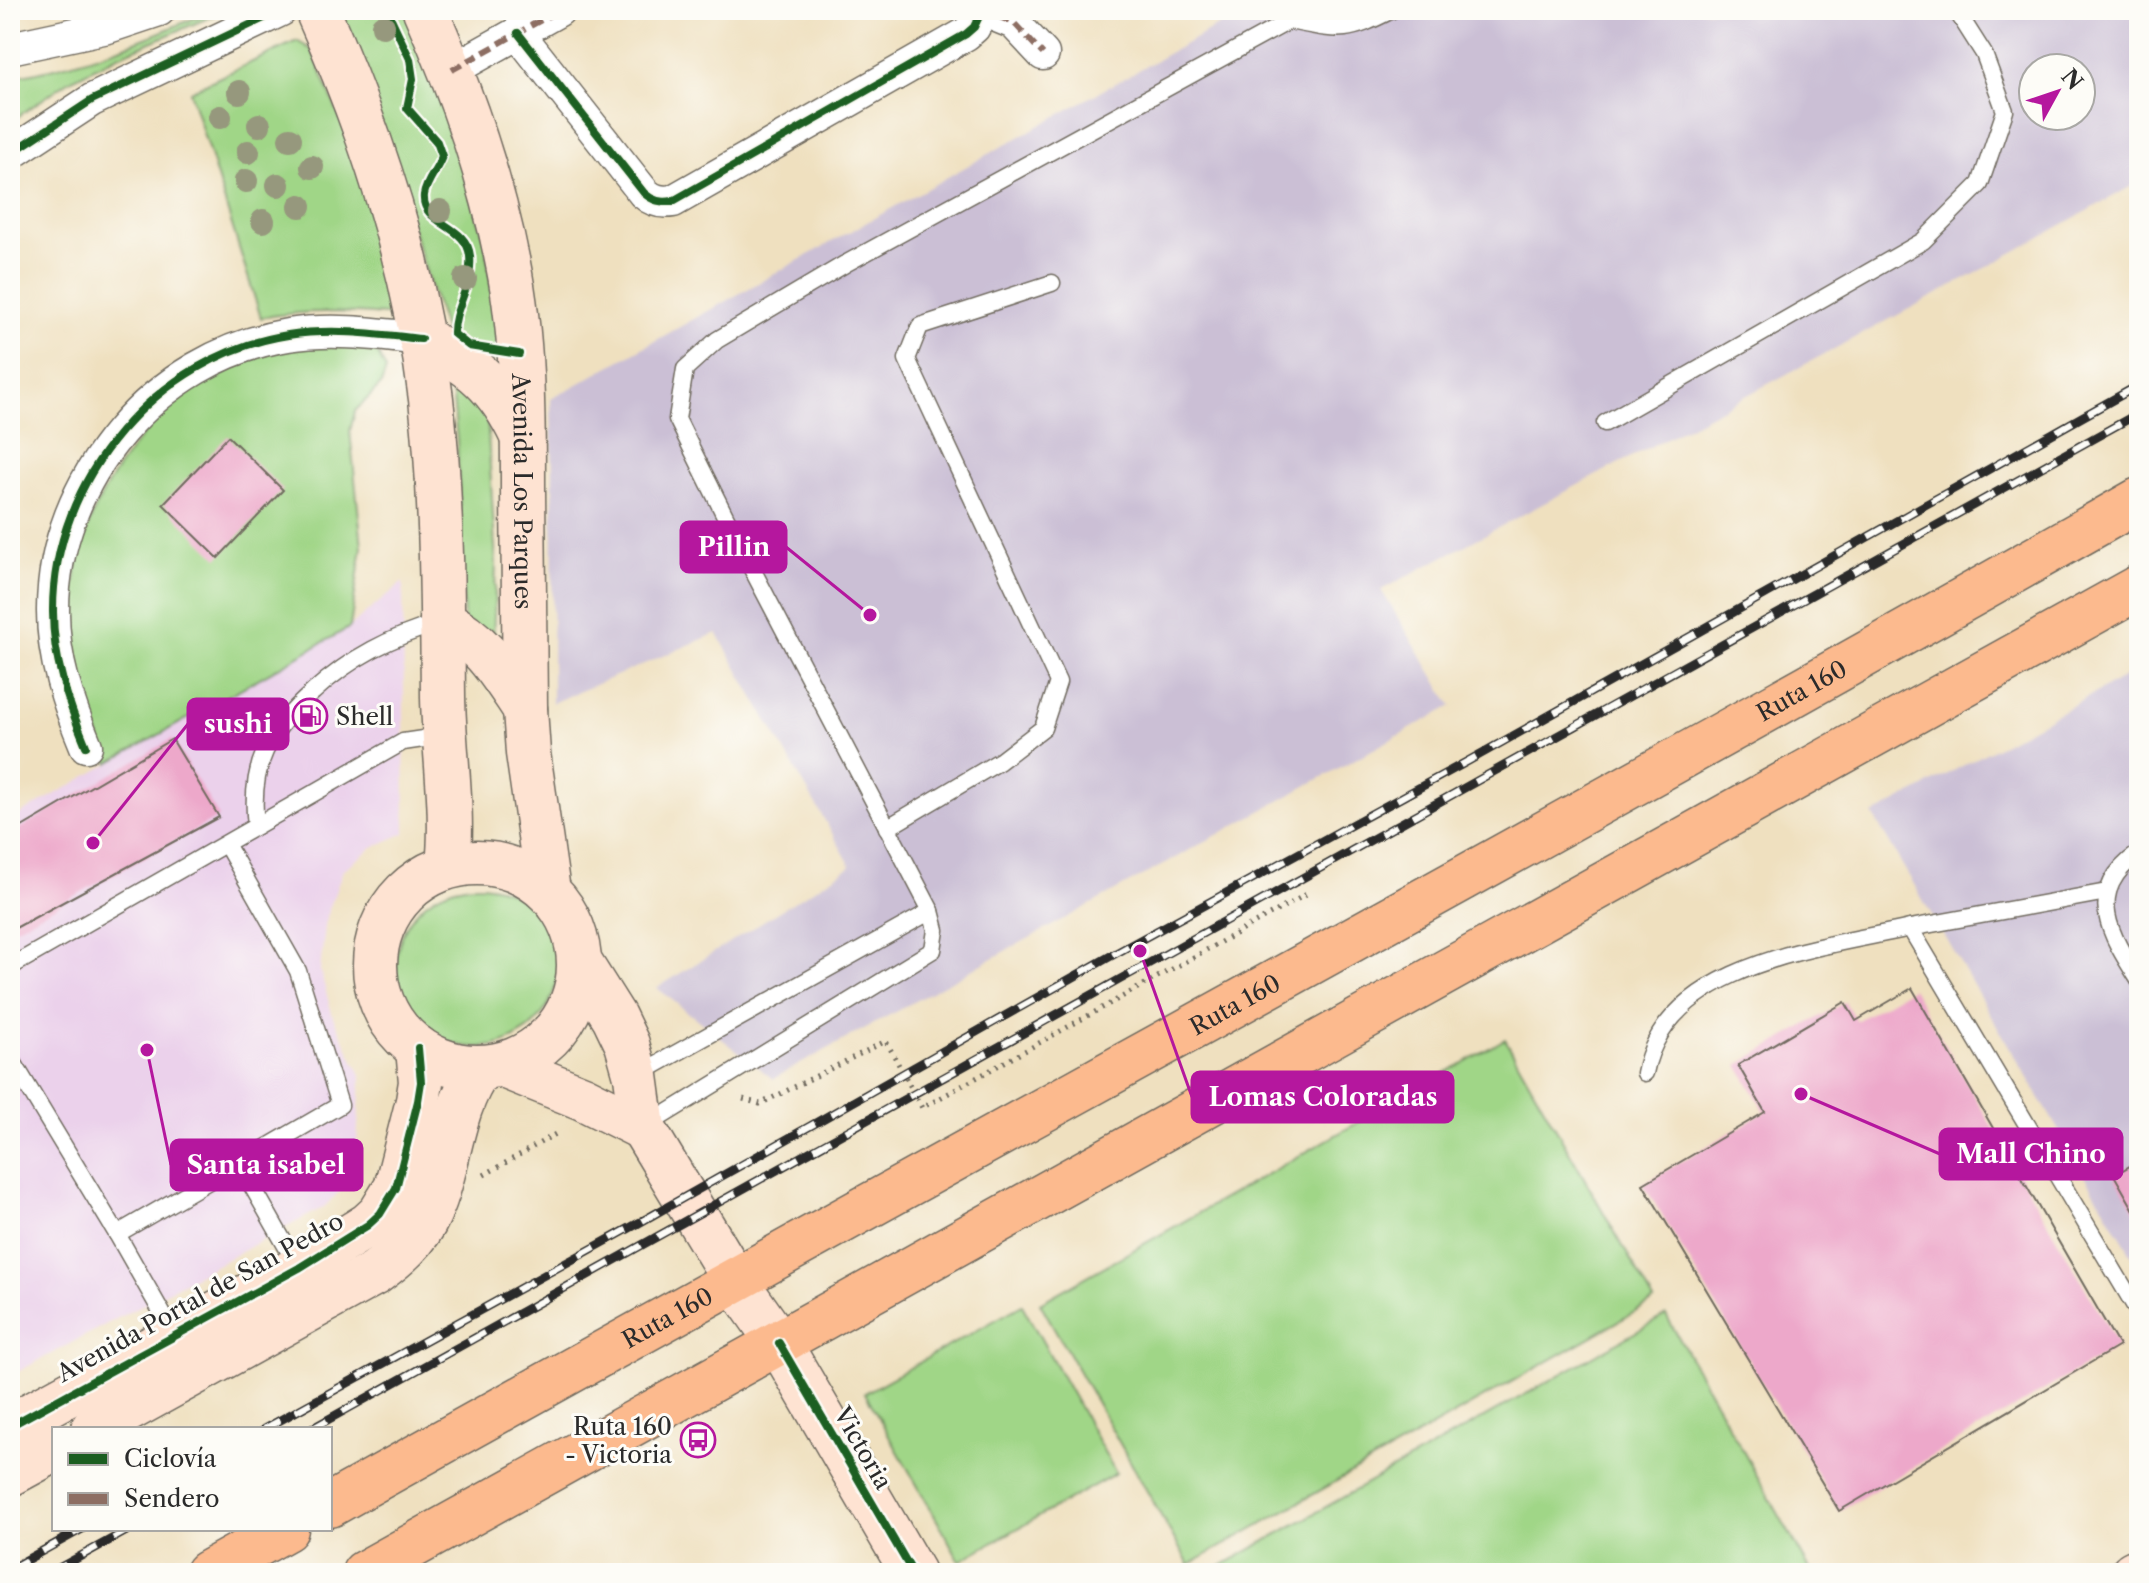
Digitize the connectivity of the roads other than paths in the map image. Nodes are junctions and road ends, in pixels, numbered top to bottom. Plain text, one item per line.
1 (159, 10) edge
2 (281, 10) edge
3 (317, 10) edge
4 (425, 10) edge
5 (559, 10) edge
6 (982, 10) edge
7 (1392, 10) edge
8 (1956, 10) edge
9 (518, 33) junction
10 (10, 48) edge
11 (1043, 54) dead end
12 (452, 70) junction
13 (10, 154) edge
14 (1052, 283) dead end
15 (421, 339) junction
16 (1605, 423) dead end
17 (523, 438) junction
18 (2139, 500) edge
19 (2139, 587) edge
20 (442, 621) junction
21 (525, 709) junction
22 (443, 736) junction
23 (86, 746) dead end
24 (256, 826) junction
25 (887, 828) junction
26 (226, 844) junction
27 (2139, 853) edge
28 (448, 866) junction
29 (548, 891) junction
30 (2107, 892) junction
31 (931, 911) junction
32 (1910, 928) junction
33 (580, 963) junction
34 (10, 967) edge
35 (2139, 980) edge
36 (418, 1048) junction
37 (10, 1057) edge
38 (491, 1066) junction
39 (1645, 1073) dead end
40 (636, 1076) junction
41 (643, 1128) junction
42 (239, 1163) junction
43 (117, 1234) junction
44 (299, 1268) junction
45 (734, 1279) junction
46 (2139, 1313) edge
47 (779, 1343) junction
48 (185, 1355) junction
49 (10, 1426) edge
50 (95, 1427) edge
51 (52, 1451) edge
52 (10, 1474) edge
53 (332, 1504) edge
54 (282, 1531) edge
55 (2139, 1570) edge
56 (207, 1573) edge
57 (364, 1573) edge
58 (913, 1573) edge
59 (2133, 1573) edge

1 - 10 street
2 - 13 street
3 - 15 main road
4 - 12 main road, Avenida Los Parques
5 - 9 street
6 - 9 street
6 - 11 street
7 - 25 lane
8 - 16 lane
9 - 12 street
12 - 17 main road, Avenida Los Parques
14 - 25 lane
15 - 17 main road
15 - 20 main road
15 - 23 street
17 - 21 main road, Avenida Los Parques
18 - 45 highway, Ruta 160
19 - 47 highway
20 - 21 main road
20 - 22 main road
20 - 24 lane
21 - 29 main road, Avenida Los Parques
22 - 24 lane
22 - 28 main road
24 - 26 lane
25 - 31 lane
26 - 34 lane
26 - 42 lane
27 - 30 lane
28 - 29 main road, Avenida Los Parques
28 - 36 main road, Avenida Los Parques
29 - 33 main road, Avenida Los Parques
30 - 32 lane
30 - 35 lane
31 - 40 lane
31 - 41 lane
32 - 39 lane
32 - 46 lane
33 - 38 main road, Avenida Los Parques
33 - 40 main road, Avenida Los Parques
36 - 38 main road, Avenida Los Parques
36 - 44 main road, Avenida Portal de San Pedro
37 - 43 lane
38 - 41 main road, Avenida Los Parques
38 - 48 main road, Avenida Portal de San Pedro
40 - 41 main road, Avenida Los Parques
41 - 45 main road, Avenida Los Parques
42 - 43 lane
42 - 44 lane
43 - 48 lane
44 - 48 main road, Avenida Portal de San Pedro
45 - 47 main road, Victoria
45 - 53 highway, Ruta 160
47 - 57 highway
47 - 58 main road, Victoria
48 - 49 main road, Avenida Portal de San Pedro
48 - 50 main road, Avenida Portal de San Pedro
51 - 52 main road
54 - 56 highway
55 - 59 main road

